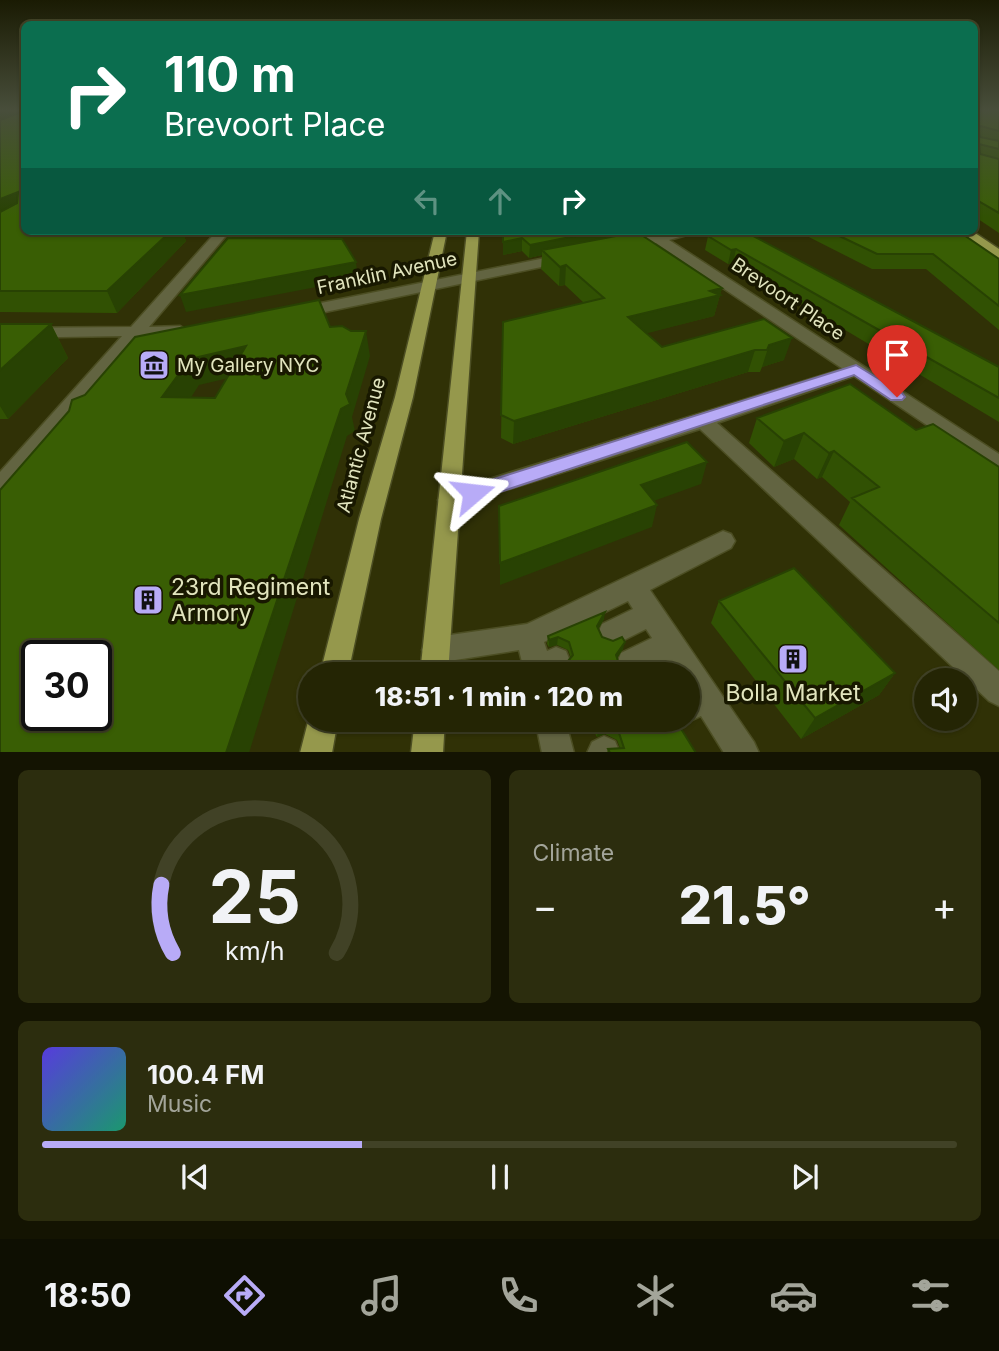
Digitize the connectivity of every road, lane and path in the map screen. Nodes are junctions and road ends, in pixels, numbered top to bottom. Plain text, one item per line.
1 (220, 235) edge
2 (440, 235) edge
3 (473, 235) edge
4 (677, 235) edge
5 (970, 235) edge
6 (659, 239) junction
7 (617, 247) edge
8 (580, 255) edge
9 (999, 255) edge
10 (469, 278) junction
11 (428, 287) junction
12 (282, 315) edge
13 (202, 329) edge
14 (0, 333) edge
15 (134, 333) junction
16 (856, 370) junction
17 (703, 421) junction
18 (999, 464) edge
19 (0, 486) edge
20 (449, 500) junction
21 (723, 541) dead end
22 (633, 586) junction
23 (651, 613) junction
24 (612, 633) dead end
25 (529, 636) junction
26 (671, 643) junction
27 (337, 662) edge
28 (435, 662) edge
29 (541, 662) edge
30 (633, 662) edge
31 (679, 662) edge
32 (999, 691) edge
33 (700, 705) edge
34 (320, 732) edge
35 (429, 732) edge
36 (553, 732) edge
37 (316, 752) edge
38 (427, 752) edge
39 (558, 752) edge
40 (743, 752) edge

1 - 15 street
2 - 11 main road, Atlantic Avenue
3 - 10 main road
4 - 6 street
5 - 9 main road
6 - 7 street
6 - 16 street, Brevoort Place
8 - 10 street, Franklin Avenue
10 - 11 street, Franklin Avenue
10 - 20 main road
11 - 12 street, Franklin Avenue
11 - 27 main road, Atlantic Avenue
13 - 15 street
14 - 15 street
15 - 19 street
16 - 17 street
16 - 18 street, Brevoort Place
17 - 20 street
17 - 32 street
20 - 28 main road
21 - 22 street
22 - 23 street
22 - 25 street
23 - 24 street
23 - 26 street
25 - 28 street
25 - 29 street
26 - 30 street
26 - 31 street
33 - 40 street
34 - 37 main road
35 - 38 main road
36 - 39 street

